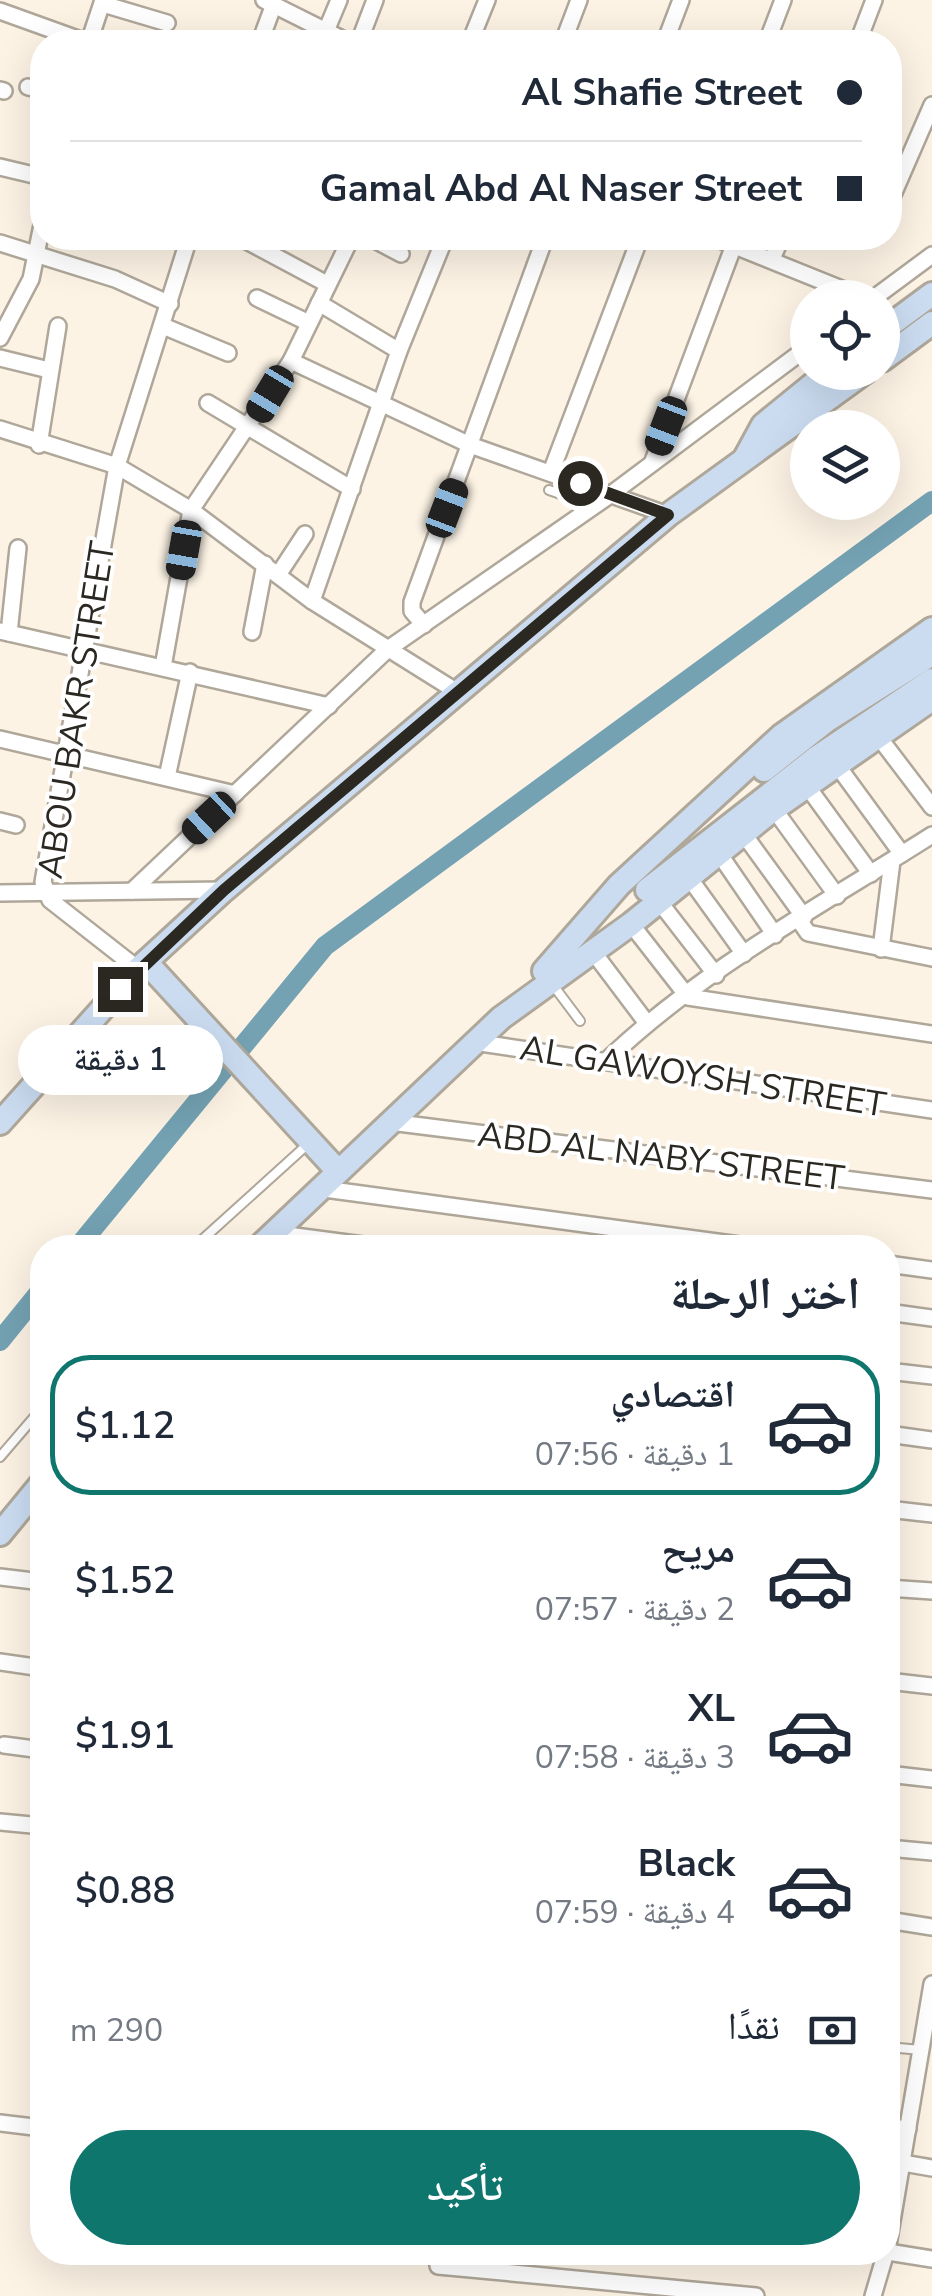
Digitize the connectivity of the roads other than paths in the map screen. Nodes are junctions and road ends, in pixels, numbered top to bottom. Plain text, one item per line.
1 (339, 0) edge
2 (375, 0) edge
3 (486, 0) edge
4 (579, 0) edge
5 (680, 0) edge
6 (783, 0) edge
7 (874, 0) edge
8 (103, 2) edge
9 (269, 2) edge
10 (0, 10) edge
11 (166, 23) dead end
12 (54, 30) edge
13 (92, 30) edge
14 (263, 30) edge
15 (322, 30) edge
16 (337, 30) edge
17 (364, 30) edge
18 (475, 30) edge
19 (567, 30) edge
20 (669, 30) edge
21 (772, 30) edge
22 (863, 30) edge
23 (932, 104) edge
24 (915, 145) junction
25 (932, 156) edge
26 (0, 167) edge
27 (902, 174) edge
28 (30, 175) edge
29 (0, 242) edge
30 (39, 250) edge
31 (182, 250) edge
32 (263, 250) edge
33 (345, 250) edge
34 (394, 250) edge
35 (440, 250) edge
36 (541, 250) edge
37 (635, 250) edge
38 (732, 250) edge
39 (748, 250) edge
40 (776, 250) edge
41 (38, 254) junction
42 (402, 254) dead end
43 (932, 256) edge
44 (772, 259) junction
45 (822, 280) edge
46 (899, 280) edge
47 (327, 284) junction
48 (932, 294) edge
49 (257, 298) dead end
50 (170, 304) junction
51 (318, 304) junction
52 (900, 318) edge
53 (309, 323) junction
54 (932, 323) edge
55 (58, 326) dead end
56 (163, 326) junction
57 (0, 338) edge
58 (900, 347) edge
59 (399, 351) junction
60 (228, 353) dead end
61 (0, 358) edge
62 (790, 360) edge
63 (291, 361) junction
64 (50, 370) junction
65 (806, 390) edge
66 (841, 390) edge
67 (208, 403) dead end
68 (382, 404) junction
69 (250, 428) junction
70 (0, 430) edge
71 (38, 445) junction
72 (470, 445) junction
73 (744, 461) junction
74 (652, 462) junction
75 (116, 466) junction
76 (551, 472) junction
77 (352, 489) junction
78 (549, 490) dead end
79 (610, 495) junction
80 (594, 506) junction
81 (192, 510) junction
82 (668, 515) junction
83 (305, 534) dead end
84 (18, 548) dead end
85 (8, 567) edge
86 (272, 569) junction
87 (312, 601) junction
88 (424, 625) junction
89 (932, 629) edge
90 (4, 632) edge
91 (252, 632) dead end
92 (83, 647) junction
93 (388, 649) junction
94 (932, 654) edge
95 (163, 667) junction
96 (190, 672) junction
97 (932, 680) edge
98 (459, 693) junction
99 (932, 699) edge
100 (329, 706) junction
101 (878, 736) junction
102 (0, 739) edge
103 (64, 754) junction
104 (837, 765) junction
105 (166, 777) junction
106 (807, 786) junction
107 (235, 794) junction
108 (932, 807) edge
109 (774, 809) junction
110 (742, 833) junction
111 (932, 835) edge
112 (718, 852) junction
113 (897, 857) junction
114 (871, 874) junction
115 (688, 876) junction
116 (224, 890) junction
117 (44, 892) junction
118 (132, 892) junction
119 (0, 893) edge
120 (836, 896) junction
121 (658, 900) junction
122 (801, 918) junction
123 (630, 924) junction
124 (775, 935) junction
125 (881, 949) junction
126 (576, 954) junction
127 (744, 954) junction
128 (932, 958) edge
129 (142, 966) junction
130 (716, 974) junction
131 (550, 980) junction
132 (688, 997) junction
133 (501, 1018) junction
134 (580, 1021) dead end
135 (646, 1022) junction
136 (932, 1034) edge
137 (474, 1042) junction
138 (607, 1060) junction
139 (932, 1110) edge
140 (390, 1122) junction
141 (0, 1123) edge
142 (311, 1142) junction
143 (336, 1169) junction
144 (317, 1188) junction
145 (932, 1190) edge
146 (207, 1235) edge
147 (270, 1235) edge
148 (666, 1235) edge
149 (900, 1266) edge
150 (932, 1270) edge
151 (900, 1314) edge
152 (932, 1318) edge
153 (900, 1372) edge
154 (932, 1376) edge
155 (30, 1422) edge
156 (900, 1436) edge
157 (932, 1440) edge
158 (0, 1458) edge
159 (30, 1502) edge
160 (900, 1510) edge
161 (932, 1514) edge
162 (0, 1534) edge
163 (0, 1577) edge
164 (30, 1581) edge
165 (900, 1589) edge
166 (932, 1591) edge
167 (0, 1662) edge
168 (30, 1666) edge
169 (900, 1682) edge
170 (932, 1686) edge
171 (4, 1745) dead end
172 (30, 1748) edge
173 (900, 1775) edge
174 (932, 1779) edge
175 (0, 1822) edge
176 (30, 1825) edge
177 (900, 1849) edge
178 (932, 1852) edge
179 (900, 1922) edge
180 (932, 1926) edge
181 (932, 1984) edge
182 (924, 2057) edge
183 (0, 2123) edge
184 (30, 2127) edge
185 (900, 2128) edge
186 (908, 2129) junction
187 (903, 2162) junction
188 (932, 2168) edge
189 (900, 2174) edge
190 (900, 2253) edge
191 (932, 2259) edge
192 (882, 2265) edge
193 (438, 2266) dead end
194 (756, 2296) edge
195 (873, 2296) edge

1 - 16 street
2 - 17 street
3 - 18 street
4 - 19 street
5 - 20 street
6 - 21 street
7 - 22 street
8 - 11 street
8 - 13 street
9 - 14 street
9 - 15 street
10 - 12 street
23 - 24 street
24 - 25 street
24 - 27 street
26 - 28 street
29 - 41 street
30 - 41 street
31 - 50 street, ABOU BAKR STREET
32 - 47 street
33 - 47 street
34 - 42 street
35 - 59 street
36 - 72 street
37 - 76 street
38 - 74 street
39 - 44 street
40 - 44 street
41 - 50 street
41 - 57 street
43 - 46 street
44 - 45 street
47 - 51 street
48 - 52 main road
49 - 53 street
50 - 56 street, ABOU BAKR STREET
51 - 53 street
51 - 59 street
53 - 63 street
54 - 58 main road
55 - 64 street
56 - 60 street
56 - 75 street, ABOU BAKR STREET
59 - 68 street
61 - 64 street
62 - 74 street
63 - 68 street
63 - 69 street
64 - 71 street
65 - 73 main road
66 - 73 main road
67 - 69 street
68 - 72 street
68 - 77 street
69 - 77 street
69 - 81 street
70 - 71 street
71 - 75 street
72 - 76 street
72 - 88 street
73 - 82 main road
74 - 79 street
75 - 81 street
75 - 92 street, ABOU BAKR STREET
76 - 79 street
77 - 87 street
78 - 80 lane
79 - 80 street
79 - 82 street
80 - 88 street
81 - 86 street
81 - 95 street
82 - 98 main road
83 - 86 street
84 - 85 street
85 - 90 street
86 - 87 street
86 - 91 street
87 - 93 street
88 - 93 street
89 - 126 main road
90 - 92 street
92 - 95 street
92 - 103 street, ABOU BAKR STREET
93 - 98 street
93 - 100 street
94 - 126 main road
95 - 96 street
96 - 100 street
96 - 105 street
97 - 126 main road
98 - 116 main road
99 - 101 main road
100 - 107 street
101 - 104 main road
101 - 108 street
102 - 103 street
103 - 105 street
103 - 117 street, ABOU BAKR STREET
104 - 106 main road
104 - 113 street
105 - 107 street
106 - 109 main road
106 - 114 street
107 - 118 street
109 - 110 main road
109 - 120 street
110 - 112 main road
110 - 122 street
111 - 113 street
112 - 115 main road
112 - 124 street
113 - 114 street
113 - 125 street
114 - 120 street
115 - 121 main road
115 - 127 street
116 - 118 street
116 - 129 main road
117 - 118 street
117 - 119 street
117 - 129 street, ABOU BAKR STREET
120 - 122 street
121 - 123 main road
121 - 130 street
122 - 124 street
122 - 125 street
123 - 126 main road
123 - 132 street
124 - 127 street
125 - 128 street
126 - 131 main road
126 - 133 main road
126 - 135 street
127 - 130 street
129 - 141 main road
129 - 142 main road
130 - 132 street
131 - 133 main road
131 - 134 lane
132 - 135 street
132 - 136 street
133 - 137 main road
135 - 138 street
137 - 138 street, AL GAWOYSH STREET
137 - 140 main road
138 - 139 street, AL GAWOYSH STREET
140 - 143 main road
140 - 145 street, ABD AL NABY STREET
142 - 143 main road
142 - 146 lane
143 - 144 main road
144 - 147 main road
144 - 148 street
149 - 150 street
151 - 152 street
153 - 154 street
155 - 158 lane
156 - 157 street
159 - 162 main road
160 - 161 street
163 - 164 street
165 - 166 street
167 - 168 street
169 - 170 street
171 - 172 street
173 - 174 street
175 - 176 street
177 - 178 street
179 - 180 street
181 - 182 street
182 - 186 street
183 - 184 street
185 - 186 street
186 - 187 street
187 - 188 street
187 - 189 street
190 - 191 street
192 - 195 street
193 - 194 street

